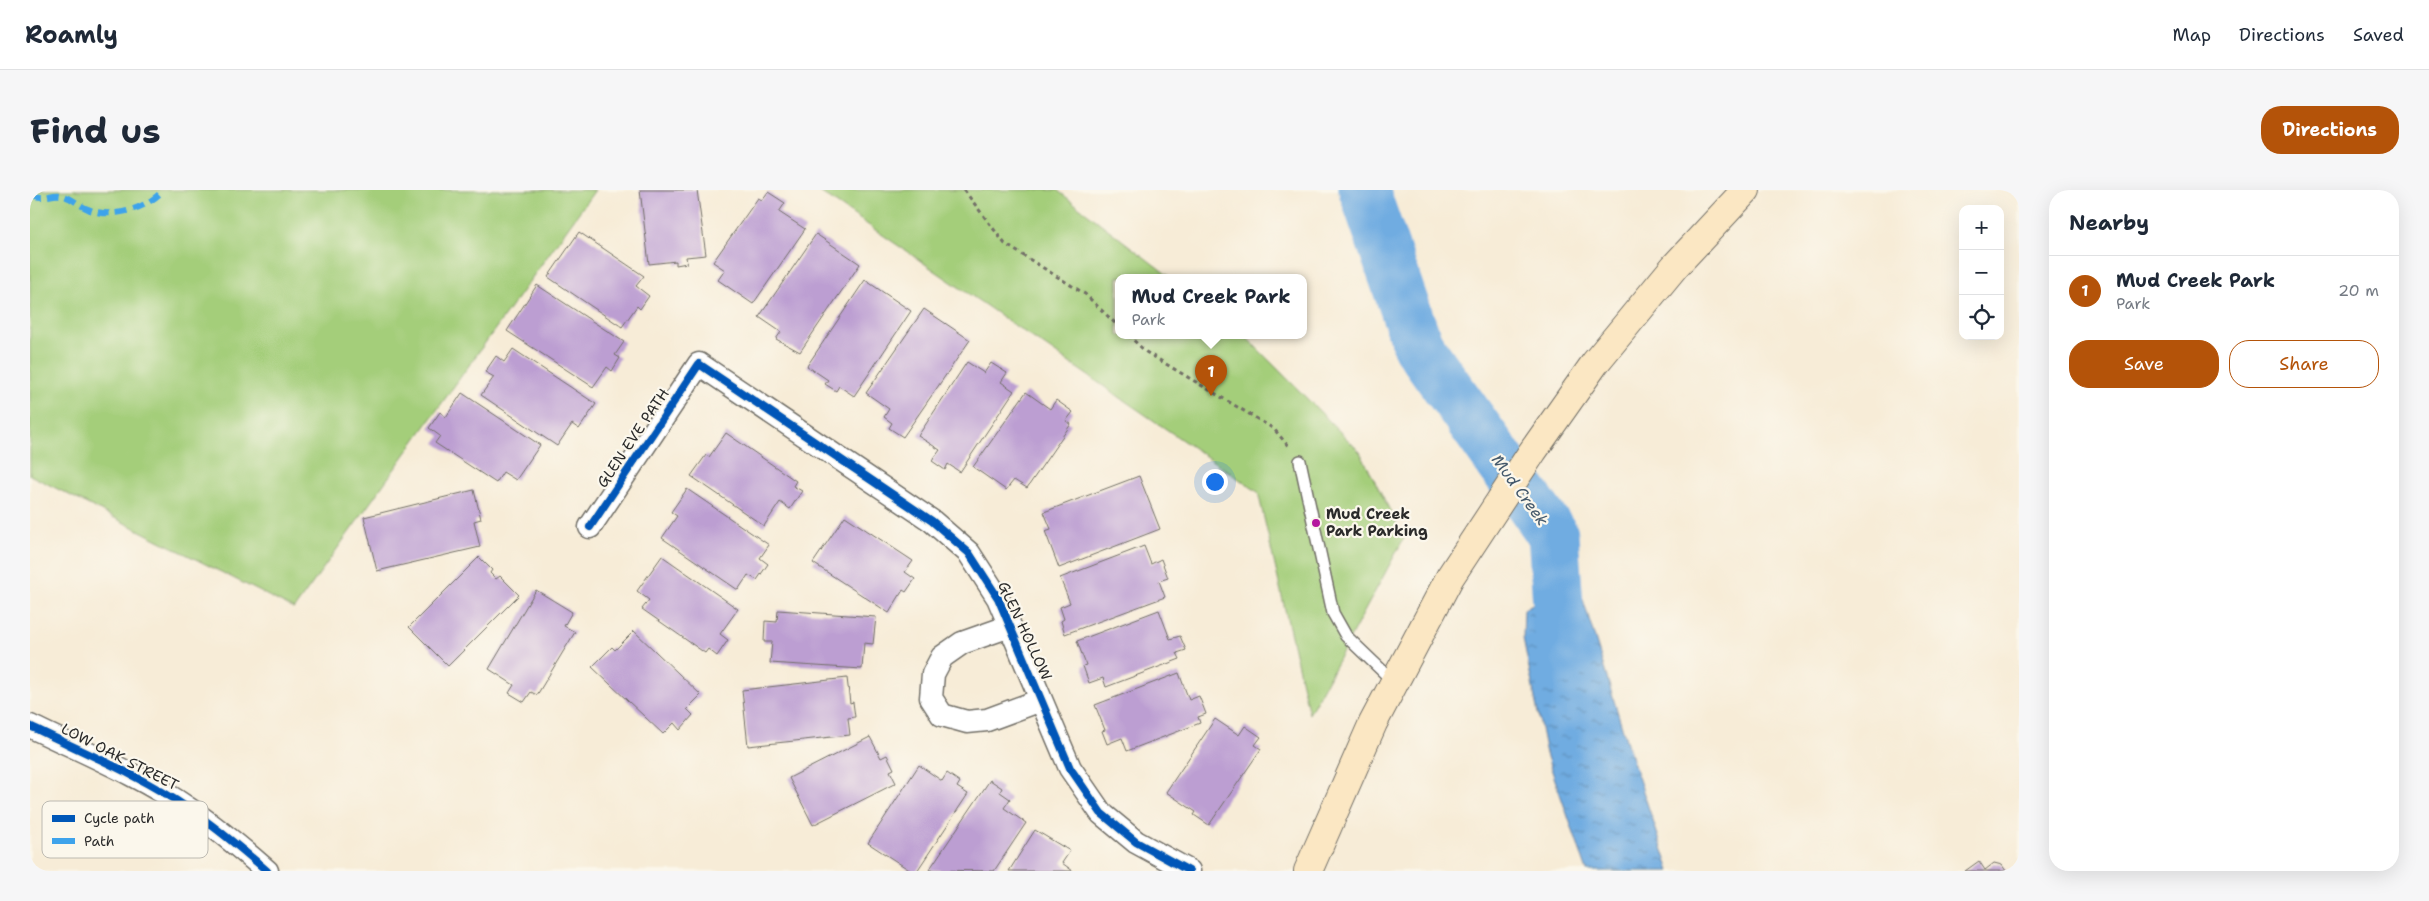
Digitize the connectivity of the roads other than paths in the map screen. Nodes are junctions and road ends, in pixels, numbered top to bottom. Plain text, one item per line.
1 (1746, 190) edge
2 (699, 364) joint
3 (1300, 461) road end
4 (590, 527) dead end
5 (1010, 626) junction
6 (1394, 681) junction
7 (1041, 700) junction
8 (30, 726) edge
9 (176, 801) edge
10 (208, 823) edge
11 (267, 871) edge
12 (1189, 871) edge
13 (1308, 871) edge

1 - 6 main road
2 - 4 street, GLEN EVE PATH
2 - 5 street, GLEN HOLLOW
3 - 6 lane
5 - 7 street, GLEN HOLLOW
5 - 7 street
6 - 13 main road
7 - 12 street, GLEN HOLLOW
8 - 9 street, LOW OAK STREET
10 - 11 street, LOW OAK STREET

